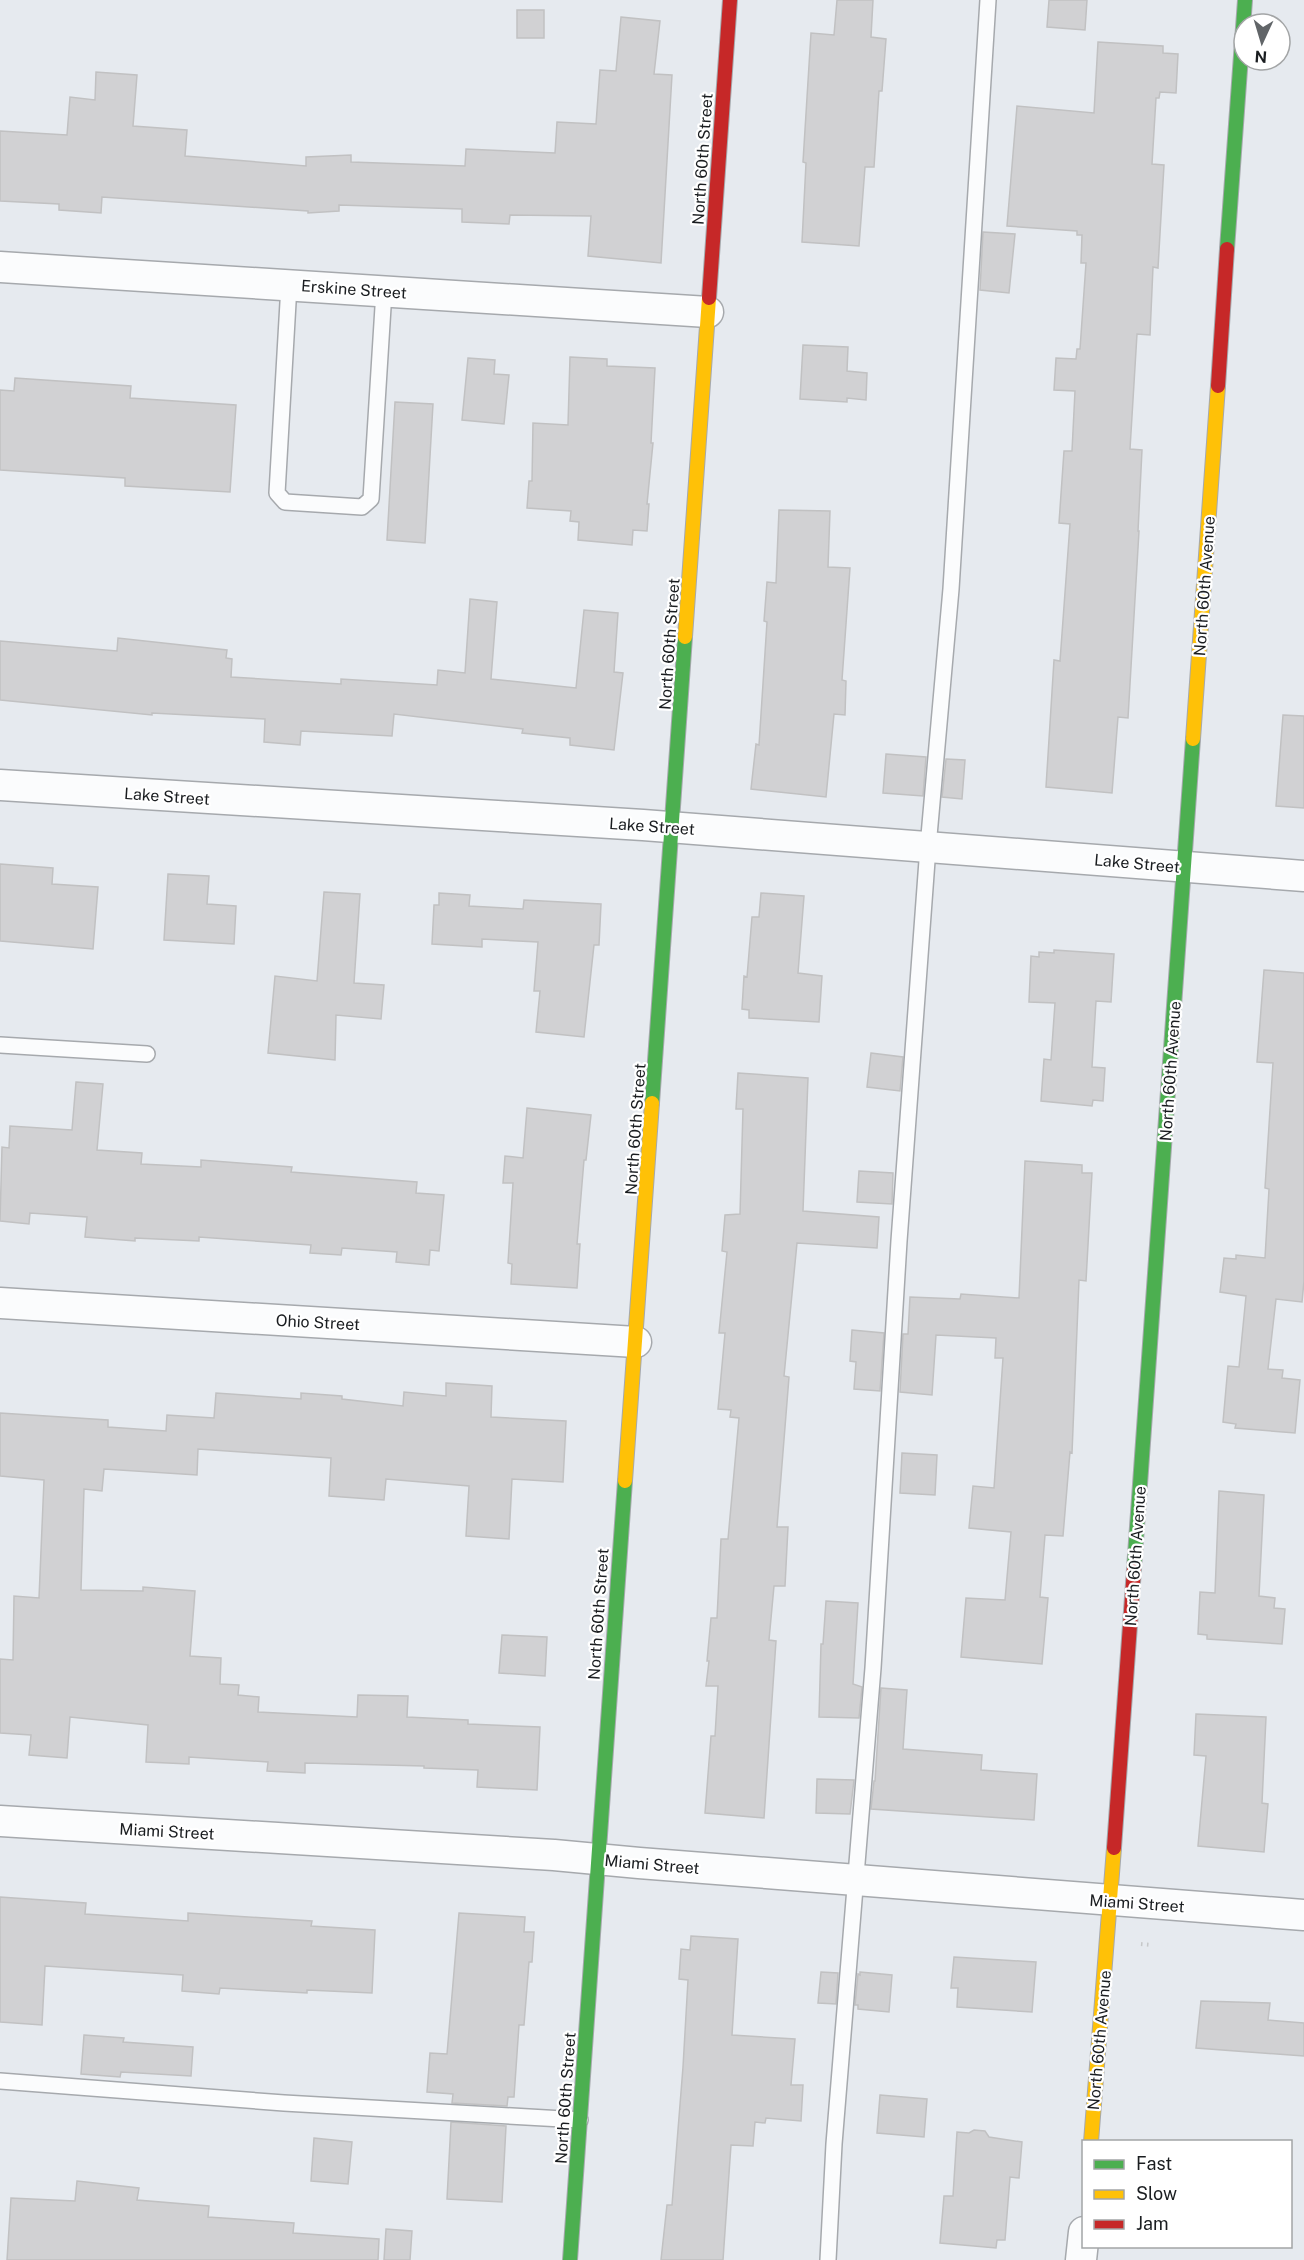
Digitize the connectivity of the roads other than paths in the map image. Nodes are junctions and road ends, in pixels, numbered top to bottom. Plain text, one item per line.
1 (730, 0) edge
2 (988, 0) edge
3 (1245, 0) edge
4 (0, 267) edge
5 (289, 285) junction
6 (384, 291) junction
7 (708, 312) junction
8 (0, 785) edge
9 (673, 827) junction
10 (928, 847) junction
11 (1184, 867) junction
12 (1304, 876) edge
13 (0, 1045) edge
14 (147, 1054) dead end
15 (0, 1303) edge
16 (636, 1342) junction
17 (0, 1821) edge
18 (598, 1860) junction
19 (855, 1880) junction
20 (1110, 1901) junction
21 (1304, 1915) edge
22 (0, 2082) edge
23 (580, 2120) junction
24 (1091, 2140) edge
25 (570, 2260) edge
26 (828, 2260) edge

1 - 7 street, North 60th Street
2 - 10 lane
3 - 11 street, North 60th Avenue
4 - 5 street, Erskine Street
5 - 6 street, Erskine Street
5 - 6 lane
6 - 7 street, Erskine Street
7 - 9 street, North 60th Street
8 - 9 street, Lake Street
9 - 10 street, Lake Street
9 - 16 street, North 60th Street
10 - 11 street, Lake Street
10 - 19 lane
11 - 12 street, Lake Street
11 - 20 street, North 60th Avenue
13 - 14 lane
15 - 16 street, Ohio Street
16 - 18 street, North 60th Street
17 - 18 street, Miami Street
18 - 19 street, Miami Street
18 - 23 street, North 60th Street
19 - 20 street, Miami Street
19 - 26 lane
20 - 21 street, Miami Street
20 - 24 street, North 60th Avenue
22 - 23 lane
23 - 25 street, North 60th Street

